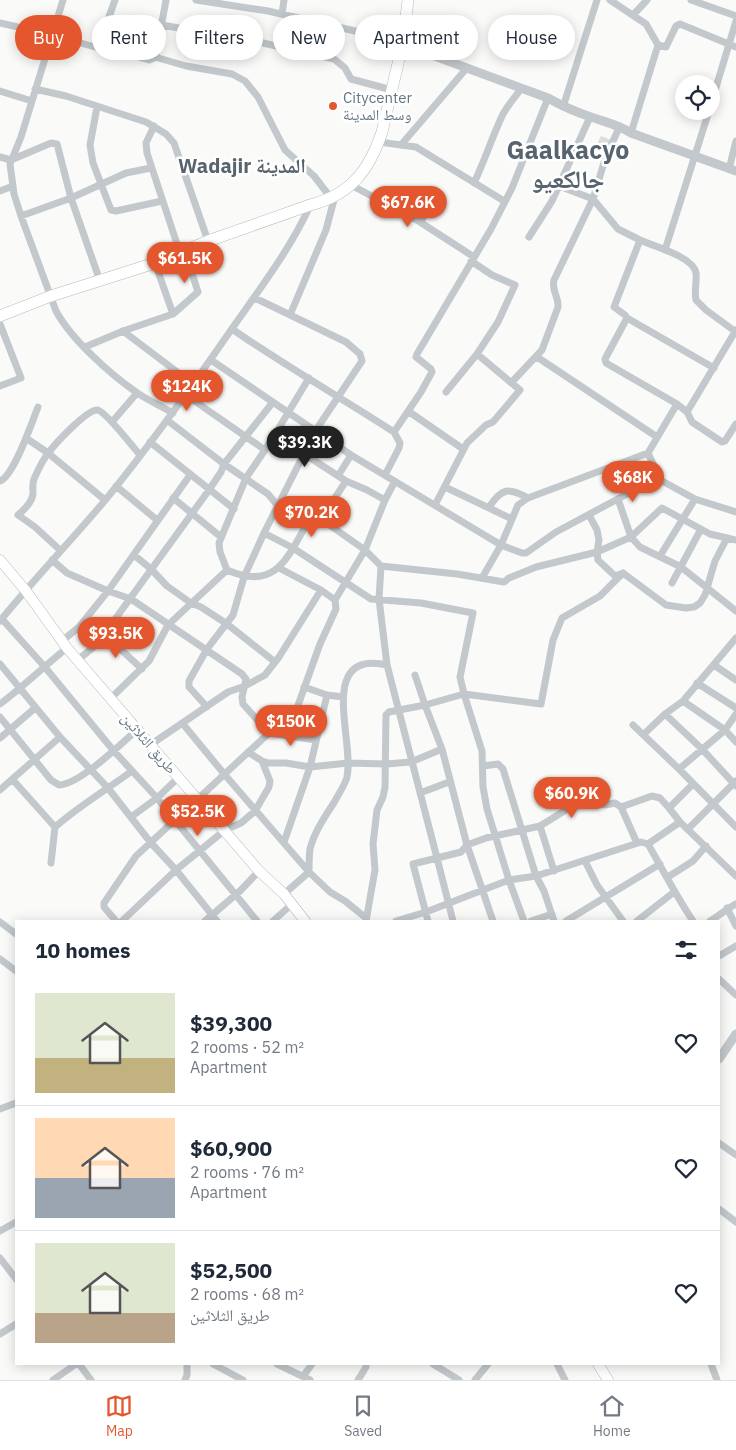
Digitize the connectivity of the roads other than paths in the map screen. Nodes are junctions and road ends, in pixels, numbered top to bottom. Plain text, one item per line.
1 (62, 0) edge
2 (115, 0) edge
3 (166, 0) edge
4 (196, 0) edge
5 (284, 0) edge
6 (408, 0) edge
7 (597, 0) edge
8 (610, 0) edge
9 (647, 0) edge
10 (692, 0) edge
11 (220, 2) edge
12 (282, 14) junction
13 (633, 14) junction
14 (58, 15) edge
15 (110, 15) edge
16 (164, 15) edge
17 (406, 15) edge
18 (736, 16) edge
19 (736, 21) edge
20 (0, 23) edge
21 (15, 26) edge
22 (166, 26) edge
23 (355, 31) edge
24 (658, 45) junction
25 (733, 45) edge
26 (44, 60) edge
27 (165, 60) edge
28 (399, 60) edge
29 (442, 60) edge
30 (466, 69) junction
31 (720, 80) edge
32 (35, 89) junction
33 (521, 89) junction
34 (392, 90) junction
35 (0, 91) edge
36 (548, 98) junction
37 (32, 101) junction
38 (563, 106) junction
39 (97, 107) junction
40 (590, 117) junction
41 (706, 120) edge
42 (154, 126) junction
43 (620, 126) junction
44 (631, 133) junction
45 (736, 140) edge
46 (379, 142) junction
47 (401, 145) junction
48 (695, 156) junction
49 (0, 157) edge
50 (11, 160) junction
51 (151, 168) junction
52 (733, 170) edge
53 (474, 183) junction
54 (100, 185) junction
55 (351, 185) junction
56 (14, 186) junction
57 (559, 186) junction
58 (0, 191) edge
59 (333, 197) junction
60 (71, 198) junction
61 (593, 199) junction
62 (162, 201) junction
63 (435, 201) dead end
64 (504, 201) junction
65 (310, 205) junction
66 (21, 216) junction
67 (420, 222) junction
68 (529, 237) dead end
69 (640, 240) junction
70 (208, 241) junction
71 (665, 250) junction
72 (183, 252) junction
73 (473, 259) junction
74 (155, 263) junction
75 (100, 281) junction
76 (51, 296) junction
77 (255, 298) junction
78 (173, 314) junction
79 (0, 315) edge
80 (290, 315) junction
81 (627, 318) junction
82 (0, 324) edge
83 (232, 329) junction
84 (123, 331) junction
85 (736, 331) edge
86 (85, 347) junction
87 (477, 354) junction
88 (537, 357) junction
89 (211, 360) junction
90 (714, 368) junction
91 (309, 378) junction
92 (511, 383) junction
93 (194, 384) junction
94 (0, 386) edge
95 (446, 392) dead end
96 (136, 393) junction
97 (186, 395) junction
98 (338, 396) junction
99 (273, 402) junction
100 (677, 404) junction
101 (38, 407) dead end
102 (408, 411) junction
103 (288, 412) junction
104 (687, 412) junction
105 (173, 413) junction
106 (167, 420) junction
107 (112, 422) junction
108 (736, 424) edge
109 (316, 430) junction
110 (394, 432) junction
111 (657, 437) junction
112 (26, 438) junction
113 (246, 438) junction
114 (271, 441) junction
115 (150, 442) junction
116 (463, 449) junction
117 (265, 450) junction
118 (48, 453) junction
119 (648, 453) junction
120 (140, 455) junction
121 (304, 455) junction
122 (351, 455) junction
123 (224, 464) junction
124 (190, 475) junction
125 (338, 476) junction
126 (385, 476) junction
127 (653, 476) junction
128 (246, 478) junction
129 (0, 481) edge
130 (346, 481) junction
131 (395, 481) junction
132 (116, 486) junction
133 (446, 487) junction
134 (209, 490) junction
135 (173, 498) junction
136 (528, 498) junction
137 (618, 499) junction
138 (695, 499) junction
139 (105, 500) junction
140 (385, 500) junction
141 (277, 505) junction
142 (435, 505) junction
143 (489, 507) junction
144 (234, 509) junction
145 (736, 512) edge
146 (192, 513) junction
147 (589, 515) junction
148 (321, 519) junction
149 (512, 519) junction
150 (682, 519) junction
151 (157, 520) junction
152 (305, 527) junction
153 (701, 529) junction
154 (264, 533) junction
155 (221, 537) junction
156 (632, 537) junction
157 (727, 538) junction
158 (736, 540) edge
159 (501, 545) junction
160 (293, 548) junction
161 (60, 550) junction
162 (365, 550) junction
163 (597, 552) junction
164 (134, 555) junction
165 (660, 556) junction
166 (0, 560) edge
167 (52, 560) junction
168 (381, 566) junction
169 (681, 567) junction
170 (151, 568) junction
171 (279, 568) junction
172 (227, 570) junction
173 (623, 574) junction
174 (244, 578) junction
175 (482, 578) junction
176 (347, 583) junction
177 (672, 583) dead end
178 (706, 587) junction
179 (321, 590) junction
180 (108, 591) junction
181 (26, 592) junction
182 (131, 599) junction
183 (380, 599) junction
184 (336, 600) junction
185 (191, 603) junction
186 (736, 611) edge
187 (1, 620) edge
188 (226, 624) junction
189 (168, 625) junction
190 (104, 634) junction
191 (736, 638) edge
192 (64, 645) junction
193 (207, 649) junction
194 (78, 660) junction
195 (275, 662) junction
196 (0, 664) edge
197 (387, 665) junction
198 (44, 666) junction
199 (714, 666) junction
200 (142, 669) junction
201 (415, 675) dead end
202 (736, 680) edge
203 (697, 683) junction
204 (245, 686) junction
205 (304, 687) junction
206 (20, 689) junction
207 (464, 694) junction
208 (327, 695) junction
209 (343, 697) junction
210 (110, 699) junction
211 (682, 701) junction
212 (0, 704) edge
213 (424, 705) junction
214 (207, 707) junction
215 (35, 708) junction
216 (736, 708) edge
217 (399, 712) junction
218 (665, 714) junction
219 (736, 714) edge
220 (0, 717) edge
221 (183, 724) junction
222 (633, 724) dead end
223 (10, 729) junction
224 (138, 730) junction
225 (725, 730) junction
226 (269, 733) junction
227 (644, 734) junction
228 (287, 736) junction
229 (60, 737) junction
230 (0, 738) edge
231 (316, 740) junction
232 (736, 742) edge
233 (150, 745) junction
234 (442, 749) junction
235 (702, 749) junction
236 (113, 750) junction
237 (248, 752) junction
238 (35, 759) junction
239 (262, 761) junction
240 (411, 762) junction
241 (348, 763) junction
242 (386, 764) junction
243 (483, 766) junction
244 (310, 767) junction
245 (679, 769) junction
246 (90, 770) junction
247 (132, 771) junction
248 (224, 775) junction
249 (179, 777) junction
250 (13, 780) junction
251 (449, 782) junction
252 (735, 783) edge
253 (693, 784) junction
254 (108, 788) junction
255 (0, 790) edge
256 (420, 793) junction
257 (157, 798) junction
258 (196, 799) junction
259 (713, 804) junction
260 (621, 807) junction
261 (669, 808) junction
262 (256, 811) junction
263 (131, 817) junction
264 (175, 821) junction
265 (680, 822) junction
266 (540, 826) junction
267 (55, 827) junction
268 (736, 827) edge
269 (225, 830) junction
270 (523, 830) junction
271 (688, 830) junction
272 (495, 837) junction
273 (151, 842) junction
274 (284, 842) junction
275 (637, 844) junction
276 (648, 844) junction
277 (467, 845) junction
278 (706, 846) junction
279 (198, 851) junction
280 (437, 858) junction
281 (585, 861) junction
282 (52, 863) dead end
283 (660, 864) junction
284 (176, 870) junction
285 (259, 871) junction
286 (554, 871) junction
287 (309, 872) junction
288 (536, 876) junction
289 (736, 876) edge
290 (668, 877) junction
291 (509, 880) junction
292 (482, 890) junction
293 (674, 892) junction
294 (284, 894) junction
295 (235, 895) junction
296 (606, 897) junction
297 (292, 904) junction
298 (448, 904) junction
299 (736, 904) edge
300 (727, 908) junction
301 (426, 912) junction
302 (212, 915) junction
303 (553, 918) edge
304 (115, 920) edge
305 (123, 920) edge
306 (206, 920) edge
307 (216, 920) edge
308 (256, 920) edge
309 (274, 920) edge
310 (304, 920) edge
311 (366, 920) edge
312 (399, 920) edge
313 (428, 920) edge
314 (453, 920) edge
315 (493, 920) edge
316 (524, 920) edge
317 (538, 920) edge
318 (568, 920) edge
319 (622, 920) edge
320 (639, 920) edge
321 (692, 920) edge
322 (712, 920) edge
323 (0, 922) edge
324 (736, 926) edge
325 (15, 933) edge
326 (736, 946) edge
327 (720, 955) edge
328 (0, 959) edge
329 (15, 970) edge
330 (720, 980) edge
331 (736, 995) edge
332 (736, 1036) edge
333 (720, 1057) edge
334 (15, 1103) edge
335 (0, 1110) edge
336 (720, 1144) edge
337 (736, 1155) edge
338 (720, 1210) edge
339 (736, 1222) edge
340 (15, 1225) edge
341 (0, 1231) edge
342 (0, 1258) edge
343 (15, 1278) edge
344 (15, 1325) edge
345 (0, 1334) edge
346 (76, 1365) edge
347 (79, 1365) edge
348 (187, 1365) edge
349 (215, 1365) edge
350 (279, 1365) edge
351 (311, 1365) edge
352 (366, 1365) edge
353 (435, 1365) edge
354 (487, 1365) edge
355 (558, 1365) edge
356 (602, 1365) edge
357 (710, 1365) edge
358 (304, 1375) junction
359 (53, 1380) edge
360 (91, 1380) edge
361 (185, 1380) edge
362 (243, 1380) edge
363 (310, 1380) edge
364 (358, 1380) edge
365 (459, 1380) edge
366 (475, 1380) edge
367 (565, 1380) edge
368 (608, 1380) edge
369 (717, 1380) edge

1 - 14 street
2 - 15 street
3 - 16 street
4 - 11 street
5 - 12 street
6 - 17 main road
7 - 38 street
8 - 13 street
9 - 13 street
10 - 18 street
11 - 12 street
12 - 23 street
13 - 24 street
19 - 25 street
20 - 21 street
22 - 34 street
24 - 25 street
24 - 44 street
25 - 31 street
26 - 32 street
27 - 59 street
28 - 34 main road
29 - 30 street
30 - 33 street
30 - 47 street
32 - 37 street
32 - 39 street
33 - 36 street
33 - 53 street
34 - 46 main road
35 - 37 street
36 - 38 street
36 - 64 street
37 - 50 street
38 - 40 street
39 - 42 street
39 - 54 street
40 - 43 street
40 - 57 street
41 - 48 street
42 - 51 street
42 - 70 street
43 - 44 street
43 - 61 street
44 - 48 street
45 - 52 street
46 - 47 street
46 - 55 main road
47 - 53 street
48 - 52 street
48 - 71 street
49 - 50 street
50 - 56 street
50 - 60 street
51 - 54 street
51 - 62 street
53 - 64 street
54 - 60 street
54 - 62 street
55 - 59 main road
55 - 67 street
56 - 58 street
56 - 66 street
57 - 61 street
57 - 68 street
59 - 65 main road
59 - 80 street
60 - 66 street
60 - 75 street
61 - 69 street
61 - 88 street
62 - 72 street
63 - 67 street
64 - 73 street
65 - 70 main road
65 - 77 street
66 - 76 street
67 - 73 street
69 - 71 street
69 - 81 street
70 - 72 main road
71 - 85 street
72 - 74 main road
72 - 78 street
73 - 87 street
73 - 102 street
74 - 75 main road
74 - 78 street
75 - 76 main road
76 - 79 main road
76 - 86 street
77 - 80 street
77 - 83 street
78 - 84 street
80 - 98 street
81 - 90 street
81 - 100 street
82 - 94 street
83 - 89 street
83 - 91 street
84 - 86 street
84 - 93 street
85 - 90 street
86 - 96 street
87 - 92 street
87 - 95 street
88 - 92 street
88 - 111 street
89 - 93 street
89 - 99 street
90 - 104 street
91 - 98 street
91 - 103 street
92 - 116 street
93 - 97 street
96 - 105 street
96 - 107 street
97 - 105 street
97 - 113 street
98 - 109 street
98 - 110 street
99 - 103 street
99 - 113 street
100 - 104 street
100 - 111 street
101 - 112 street
102 - 110 street
102 - 116 street
103 - 109 street
103 - 114 street
104 - 108 street
105 - 106 street
106 - 115 street
106 - 123 street
107 - 118 street
107 - 120 street
109 - 121 street
109 - 122 street
110 - 126 street
111 - 119 street
112 - 118 street
112 - 129 street
113 - 117 street
113 - 123 street
114 - 117 street
114 - 121 street
115 - 120 street
115 - 124 street
116 - 133 street
117 - 128 street
118 - 139 street
118 - 161 street
119 - 127 street
119 - 136 street
120 - 132 street
121 - 125 street
121 - 141 street
122 - 125 street
122 - 126 street
123 - 128 street
123 - 134 street
124 - 134 street
124 - 135 street
125 - 130 street
126 - 131 street
127 - 137 street
127 - 138 street
128 - 141 street
128 - 144 street
130 - 140 street
130 - 148 street
131 - 140 street
131 - 142 street
132 - 139 street
132 - 151 street
133 - 142 street
133 - 143 street
134 - 144 street
134 - 146 street
135 - 146 street
135 - 151 street
136 - 143 street
136 - 149 street
137 - 147 street
137 - 156 street
138 - 145 street
138 - 150 street
139 - 161 street
140 - 162 street
141 - 152 street
141 - 154 street
142 - 159 street
143 - 149 street
144 - 155 street
146 - 155 street
146 - 170 street
147 - 159 street
147 - 163 street
148 - 152 street
148 - 162 street
149 - 159 street
150 - 153 street
150 - 156 street
150 - 165 street
151 - 164 street
152 - 160 street
153 - 157 street
153 - 169 street
154 - 160 street
154 - 174 street
155 - 172 street
156 - 163 street
156 - 165 street
157 - 158 street
157 - 178 street
159 - 175 street
160 - 171 street
160 - 176 street
161 - 167 street
162 - 168 street
162 - 176 street
163 - 173 street
163 - 175 street
164 - 170 street
164 - 180 street
165 - 169 street
166 - 181 main road, طريق الثلاثين
167 - 180 street
167 - 181 street
168 - 175 street
168 - 183 street
169 - 177 street
169 - 178 street
170 - 182 street
170 - 185 street
171 - 174 street
171 - 179 street
172 - 174 street
172 - 185 street
173 - 178 street
173 - 207 street
174 - 188 street
176 - 183 street
176 - 184 street
178 - 186 street
179 - 184 street
179 - 195 street
180 - 182 street
180 - 192 street
181 - 187 street
181 - 192 main road, طريق الثلاثين
182 - 189 street
182 - 190 street
183 - 197 street
183 - 207 street
184 - 205 street
185 - 188 street
185 - 189 street
187 - 198 street
188 - 193 street
188 - 195 street
189 - 193 street
189 - 200 street
190 - 194 street
190 - 200 street
191 - 199 street
192 - 194 main road, طريق الثلاثين
192 - 198 street
193 - 204 street
193 - 214 street
194 - 210 main road, طريق الثلاثين
195 - 204 street
196 - 206 street
197 - 209 street
197 - 217 street
198 - 206 street
198 - 236 street
199 - 202 street
199 - 203 street
200 - 210 street
201 - 213 street
203 - 211 street
203 - 216 street
204 - 214 street
204 - 226 street
205 - 208 street
205 - 228 street
206 - 212 street
206 - 215 street
207 - 213 street
207 - 243 street
208 - 209 street
208 - 231 street
209 - 241 street
210 - 224 main road, طريق الثلاثين
211 - 218 street
211 - 225 street
213 - 217 street
213 - 234 street
214 - 221 street
215 - 223 street
215 - 229 street
217 - 240 street
217 - 242 street
218 - 227 street
218 - 235 street
219 - 225 street
220 - 223 street
221 - 233 street
221 - 248 street
222 - 227 street
223 - 230 street
223 - 238 street
224 - 233 main road, طريق الثلاثين
224 - 236 street
225 - 232 street
225 - 235 street
226 - 228 street
226 - 237 street
227 - 245 street
228 - 231 street
229 - 238 street
229 - 246 street
231 - 244 street
233 - 249 main road, طريق الثلاثين
234 - 240 street
234 - 251 street
235 - 245 street
235 - 252 street
236 - 246 street
236 - 247 street
237 - 239 street
237 - 248 street
238 - 246 street
238 - 250 street
239 - 244 street
239 - 262 street
240 - 242 street
240 - 256 street
241 - 242 street
241 - 244 street
241 - 287 street
242 - 311 street
243 - 270 street
243 - 272 street
244 - 274 street
245 - 253 street
246 - 254 street
247 - 254 street
247 - 257 street
248 - 258 street
248 - 262 street
249 - 257 street
249 - 258 main road, طريق الثلاثين
250 - 255 street
250 - 267 street
251 - 256 street
251 - 277 street
252 - 259 street
253 - 259 street
253 - 261 street
254 - 263 street
254 - 267 street
256 - 280 street
257 - 263 street
257 - 264 street
258 - 264 street
258 - 269 main road, طريق الثلاثين
259 - 268 street
259 - 271 street
260 - 261 street
260 - 266 street
260 - 275 street
261 - 265 street
262 - 269 street
262 - 274 street
263 - 273 street
264 - 273 street
264 - 279 street
265 - 271 street
265 - 276 street
266 - 270 street
266 - 286 street
267 - 282 street
269 - 279 street
269 - 285 main road, طريق الثلاثين
270 - 272 street
270 - 288 street
271 - 278 street
272 - 277 street
272 - 291 street
273 - 284 street
273 - 304 street
274 - 287 street
275 - 276 street
275 - 281 street
276 - 283 street
277 - 280 street
277 - 292 street
278 - 289 street
278 - 290 street
279 - 284 street
279 - 295 street
280 - 298 street
280 - 301 street
281 - 286 street
281 - 296 street
283 - 290 street
283 - 296 street
284 - 302 street
284 - 305 street
285 - 294 main road, طريق الثلاثين
285 - 295 street
286 - 288 street
287 - 294 street
287 - 311 street
288 - 291 street
288 - 303 street
290 - 293 street
291 - 292 street
291 - 316 street
292 - 298 street
292 - 315 street
293 - 320 street
293 - 321 street
294 - 297 main road, طريق الثلاثين
295 - 302 street
295 - 308 street
296 - 318 street
296 - 319 street
297 - 309 street
297 - 310 main road, طريق الثلاثين
298 - 301 street
298 - 314 street
299 - 300 street
300 - 322 street
300 - 324 street
301 - 312 street
301 - 313 street
302 - 306 street
302 - 307 street
303 - 317 street
323 - 325 street
326 - 327 street
328 - 329 street
330 - 331 street
332 - 333 street
334 - 335 street
336 - 337 street
338 - 339 street
340 - 341 street
342 - 343 street
344 - 345 street
346 - 359 street
347 - 360 street
348 - 361 street
349 - 362 street
350 - 358 street
351 - 358 street
352 - 364 street
353 - 365 street
354 - 366 street
355 - 367 street
356 - 368 main road
357 - 369 street
358 - 363 street

